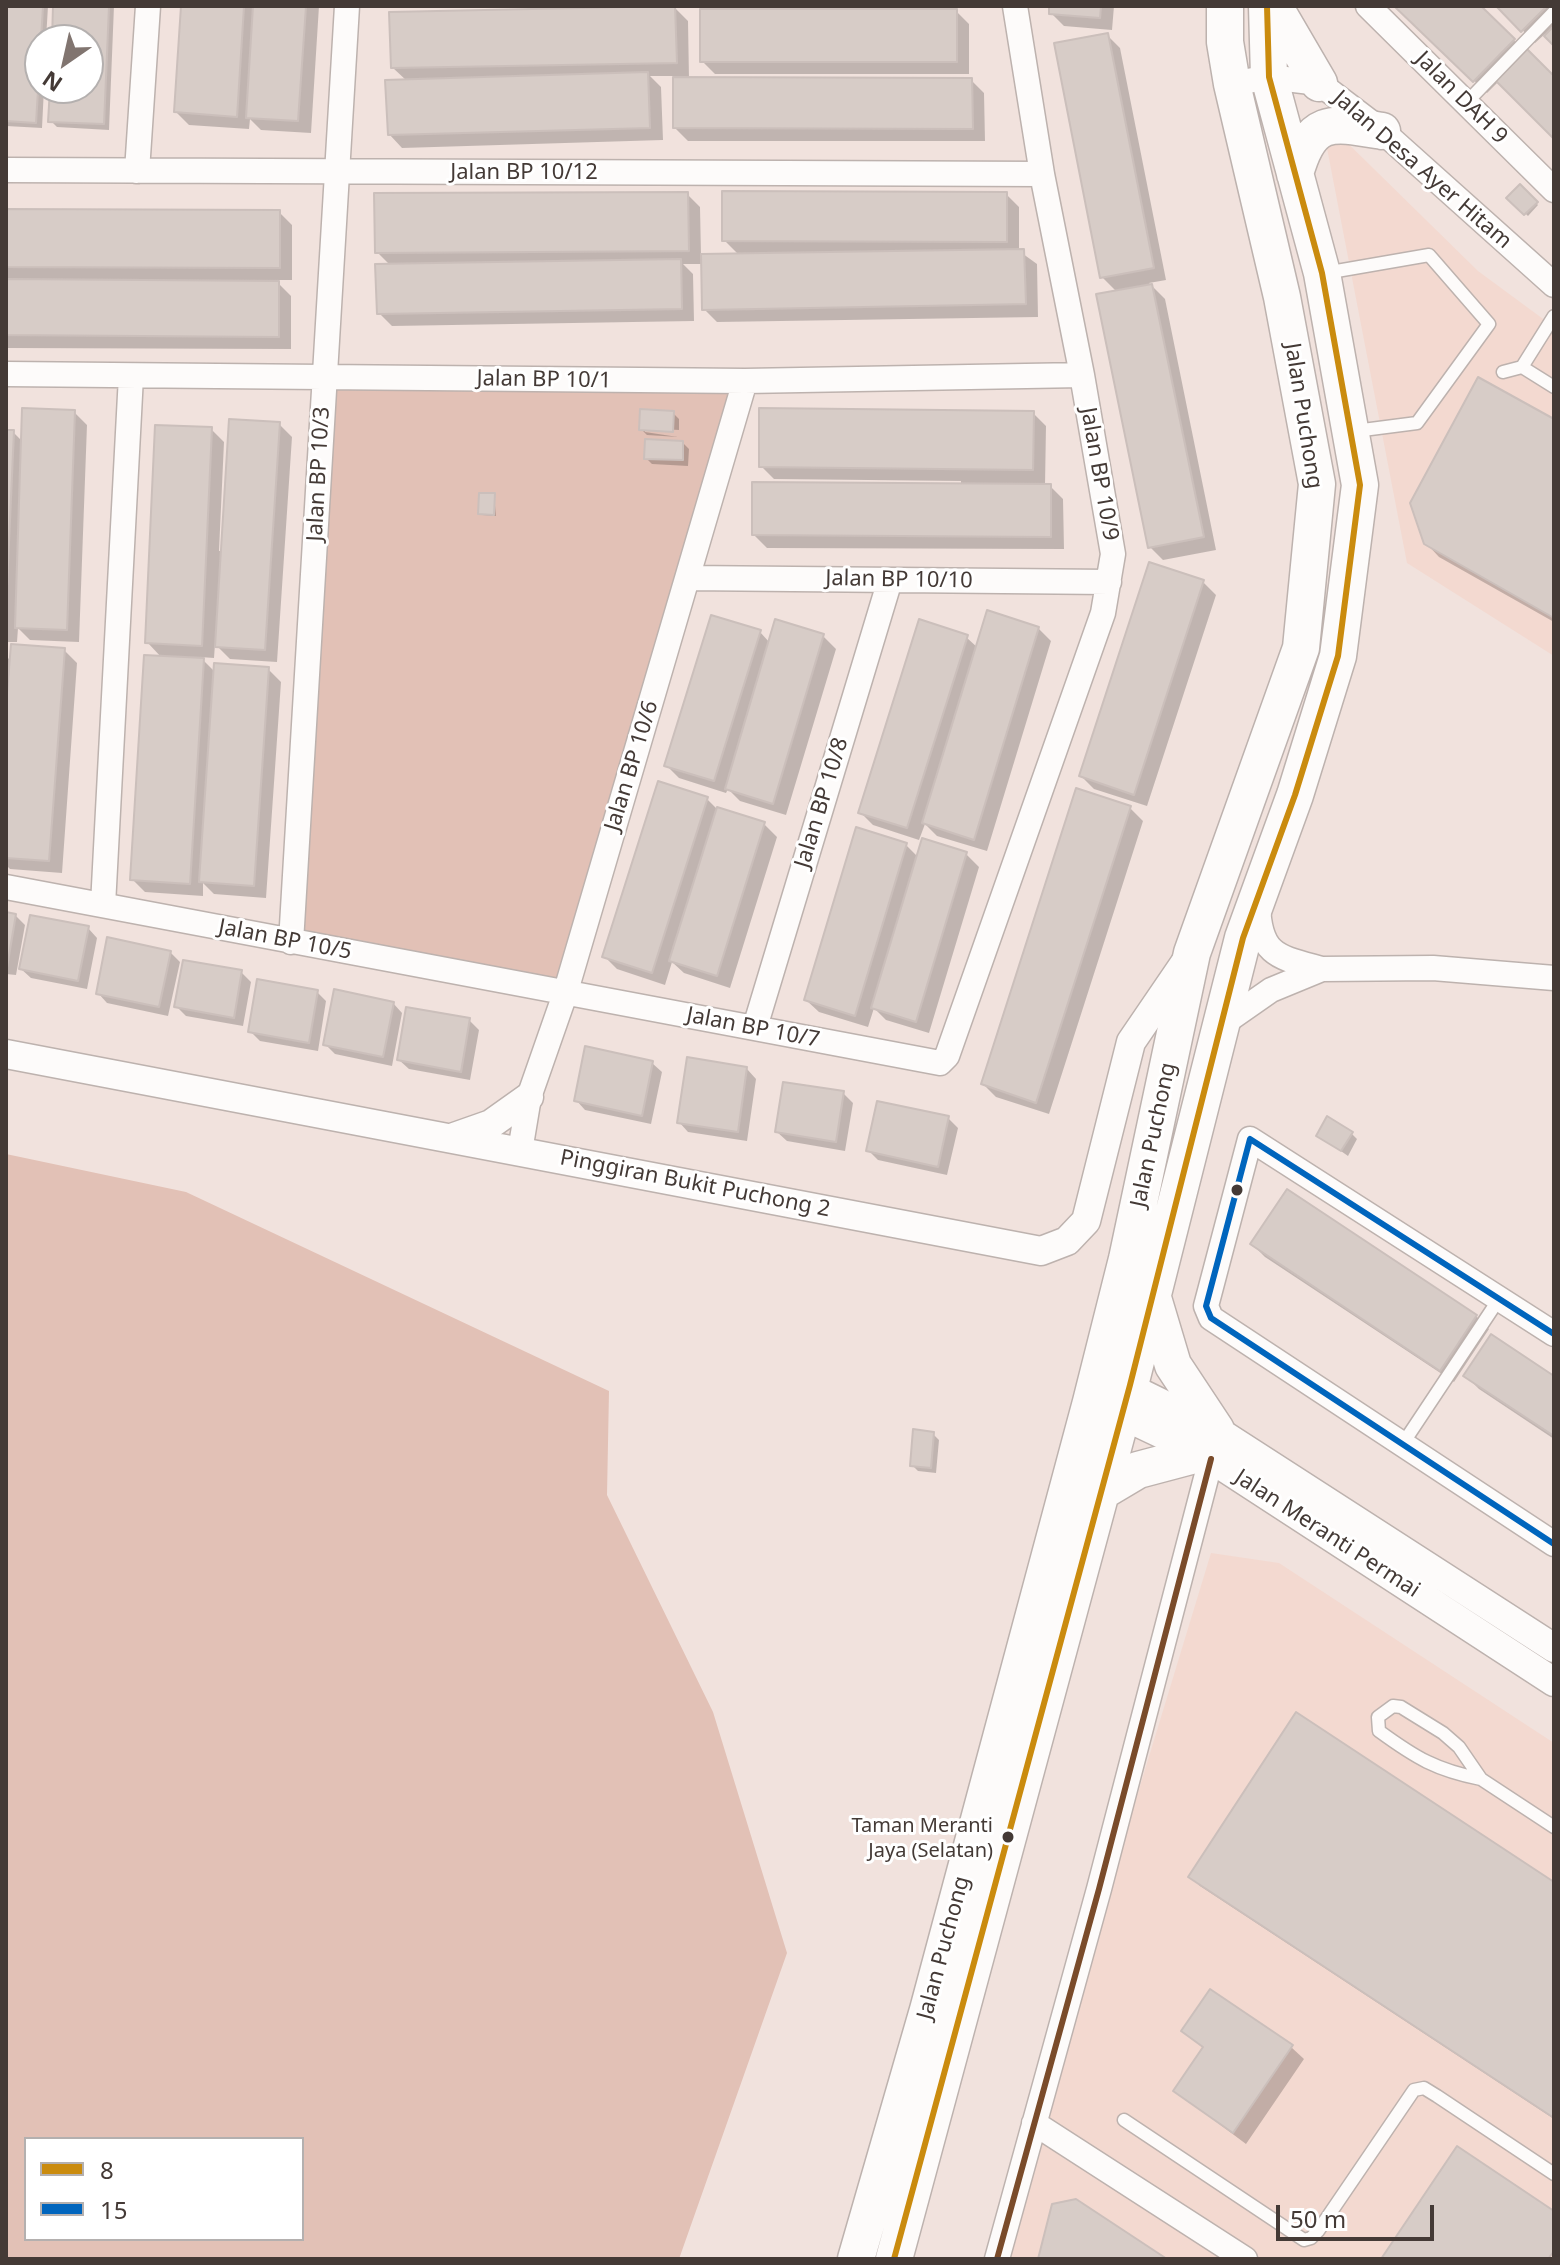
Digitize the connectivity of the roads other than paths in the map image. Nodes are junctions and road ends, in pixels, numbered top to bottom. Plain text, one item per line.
1 (148, 6) edge
2 (347, 6) edge
3 (1015, 6) edge
4 (1225, 6) edge
5 (1267, 6) edge
6 (1274, 6) edge
7 (1368, 6) edge
8 (1554, 12) edge
9 (1269, 77) junction
10 (1319, 83) junction
11 (1232, 84) junction
12 (1466, 103) junction
13 (1382, 131) junction
14 (6, 170) edge
15 (137, 171) junction
16 (338, 173) junction
17 (1042, 174) junction
18 (1295, 174) junction
19 (1554, 190) edge
20 (1322, 273) junction
21 (1554, 285) edge
22 (1554, 316) edge
23 (1522, 367) junction
24 (1503, 372) dead end
25 (6, 374) edge
26 (1082, 375) junction
27 (131, 376) junction
28 (325, 378) junction
29 (745, 381) junction
30 (1554, 387) edge
31 (1351, 432) junction
32 (688, 578) junction
33 (890, 580) junction
34 (1109, 582) junction
35 (6, 887) edge
36 (1258, 896) junction
37 (103, 905) junction
38 (291, 942) junction
39 (1192, 953) junction
40 (1322, 969) junction
41 (1554, 978) edge
42 (565, 994) junction
43 (755, 1027) junction
44 (1218, 1027) junction
45 (6, 1054) edge
46 (940, 1063) joint
47 (529, 1097) junction
48 (449, 1139) junction
49 (520, 1151) junction
50 (1153, 1297) junction
51 (1499, 1299) junction
52 (1554, 1334) edge
53 (1110, 1394) junction
54 (1402, 1445) junction
55 (1210, 1447) junction
56 (1101, 1492) junction
57 (1554, 1544) edge
58 (1554, 1648) edge
59 (1554, 1682) edge
60 (1481, 1779) junction
61 (1553, 1825) edge
62 (1124, 2120) dead end
63 (1034, 2123) junction
64 (1554, 2174) edge
65 (856, 2259) edge
66 (894, 2259) edge
67 (997, 2259) edge
68 (1245, 2259) edge

1 - 15 street
2 - 16 street, Jalan BP 10/3
3 - 17 street, Jalan BP 10/9
4 - 11 main road, Jalan Puchong
5 - 9 main road, Jalan Puchong
6 - 10 main road
7 - 12 street, Jalan DAH 9
8 - 12 lane
9 - 10 street, Jalan Desa Ayer Hitam
9 - 11 street, Jalan Desa Ayer Hitam
9 - 18 main road, Jalan Puchong
10 - 13 street, Jalan Desa Ayer Hitam
11 - 39 main road, Jalan Puchong
12 - 19 street, Jalan DAH 9
13 - 18 main road
13 - 21 street, Jalan Desa Ayer Hitam
14 - 15 street, Jalan BP 10/12
15 - 16 street, Jalan BP 10/12
16 - 17 street, Jalan BP 10/12
16 - 28 street, Jalan BP 10/3
17 - 26 street, Jalan BP 10/9
18 - 20 main road, Jalan Puchong
20 - 31 main road, Jalan Puchong
20 - 31 lane
22 - 23 lane
23 - 24 lane
23 - 30 lane
25 - 27 street, Jalan BP 10/1
26 - 29 street, Jalan BP 10/1
26 - 34 street, Jalan BP 10/9
27 - 28 street, Jalan BP 10/1
27 - 37 street
28 - 29 street, Jalan BP 10/1
28 - 38 street, Jalan BP 10/3
29 - 32 street, Jalan BP 10/6
31 - 36 main road, Jalan Puchong
32 - 33 street, Jalan BP 10/10
32 - 42 street, Jalan BP 10/6
33 - 34 street, Jalan BP 10/10
33 - 43 street, Jalan BP 10/8
34 - 46 street, Jalan BP 10/9
35 - 37 street, Jalan BP 10/5
36 - 40 street
36 - 44 main road, Jalan Puchong
37 - 38 street, Jalan BP 10/5
38 - 42 street, Jalan BP 10/5
39 - 49 street, Pinggiran Bukit Puchong 2
39 - 53 main road, Jalan Puchong
40 - 41 street
40 - 44 street
42 - 43 street, Jalan BP 10/7
42 - 47 street, Jalan BP 10/6
43 - 46 street, Jalan BP 10/7
44 - 50 main road, Jalan Puchong
45 - 48 street, Pinggiran Bukit Puchong 2
47 - 48 street
47 - 49 street, Jalan BP 10/6
48 - 49 street, Pinggiran Bukit Puchong 2
50 - 53 main road, Jalan Puchong
50 - 55 main road
51 - 52 street
51 - 54 lane
51 - 54 street
53 - 55 street, Jalan Meranti Permai
53 - 56 main road, Jalan Puchong
53 - 65 main road, Jalan Puchong
54 - 57 street
55 - 56 main road
55 - 58 street
55 - 59 street, Jalan Meranti Permai
55 - 63 street
56 - 66 main road, Jalan Puchong
60 - 60 lane
60 - 61 lane
62 - 64 lane
63 - 67 street
63 - 68 street

